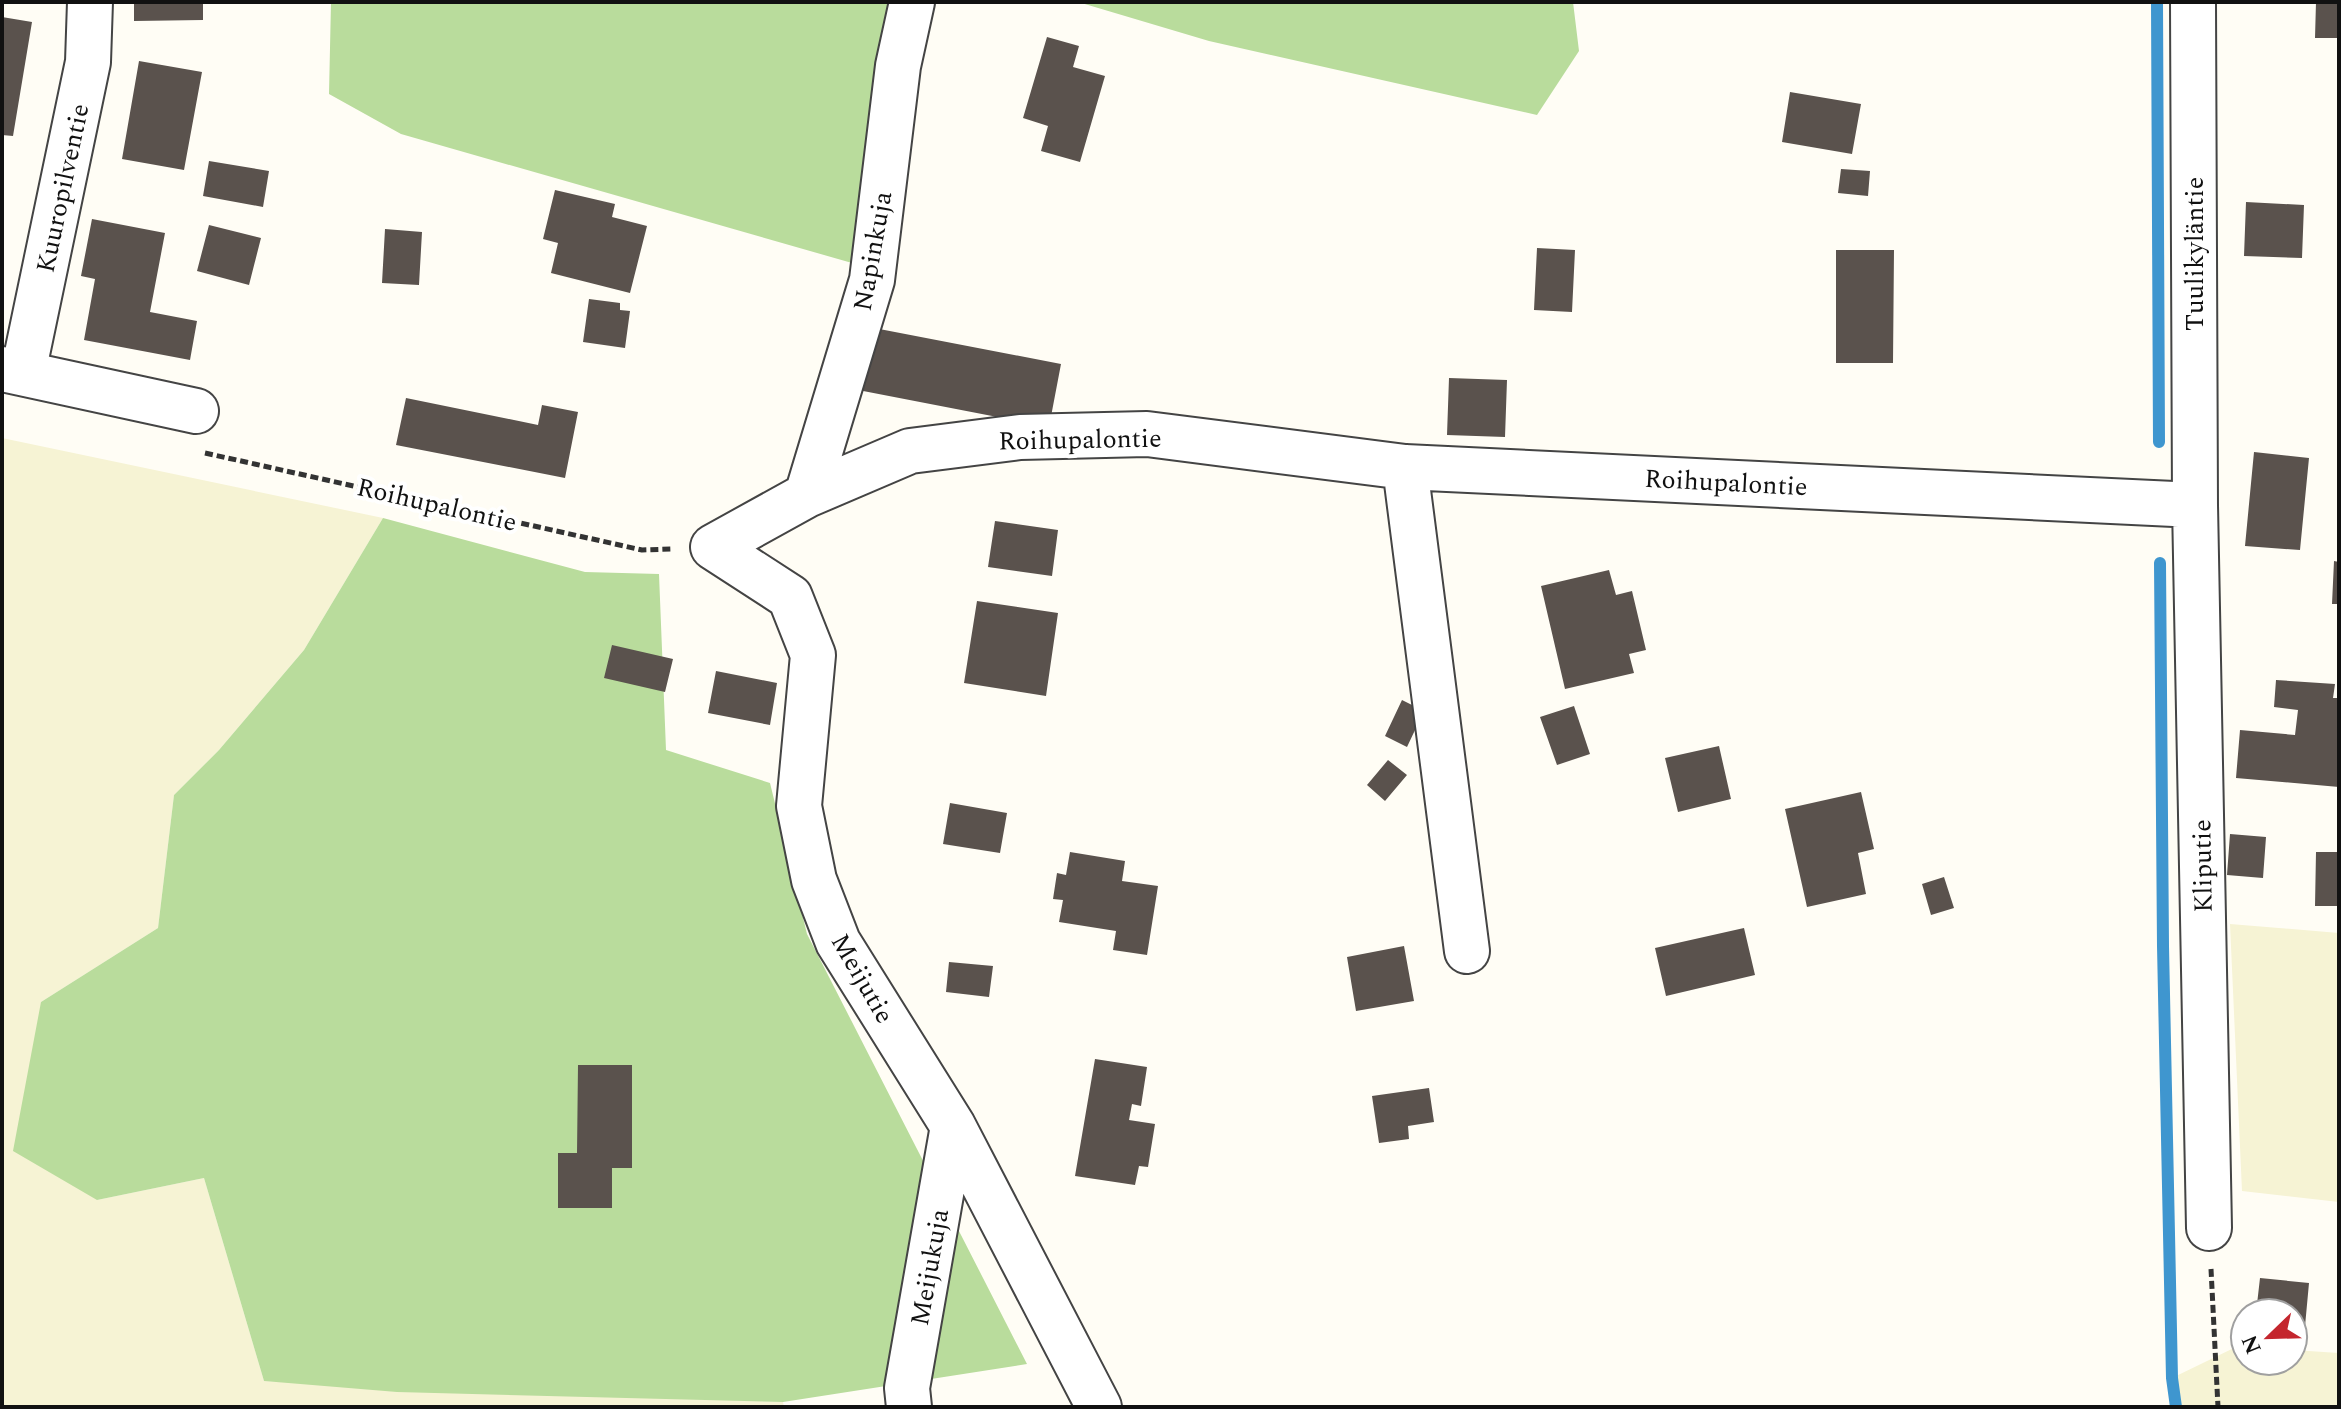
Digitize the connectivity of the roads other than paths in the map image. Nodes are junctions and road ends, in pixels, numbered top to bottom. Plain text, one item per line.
1 (90, 2) edge
2 (912, 2) edge
3 (2193, 2) edge
4 (13, 371) edge
5 (194, 430) road end
6 (1405, 467) junction
7 (807, 495) junction
8 (2195, 505) junction
9 (713, 547) joint
10 (1467, 951) dead end
11 (953, 1126) junction
12 (2209, 1228) road end
13 (909, 1407) edge
14 (1099, 1407) edge

1 - 4 street, Kuuropilventie
2 - 7 street, Napinkuja
3 - 8 street, Tuulikyläntie
4 - 5 street
6 - 7 street, Roihupalontie
6 - 8 street, Roihupalontie
6 - 10 street
7 - 9 street, Roihupalontie
8 - 12 street, Kliputie
9 - 11 street, Meijutie
11 - 13 street, Meijukuja
11 - 14 street, Meijutie

